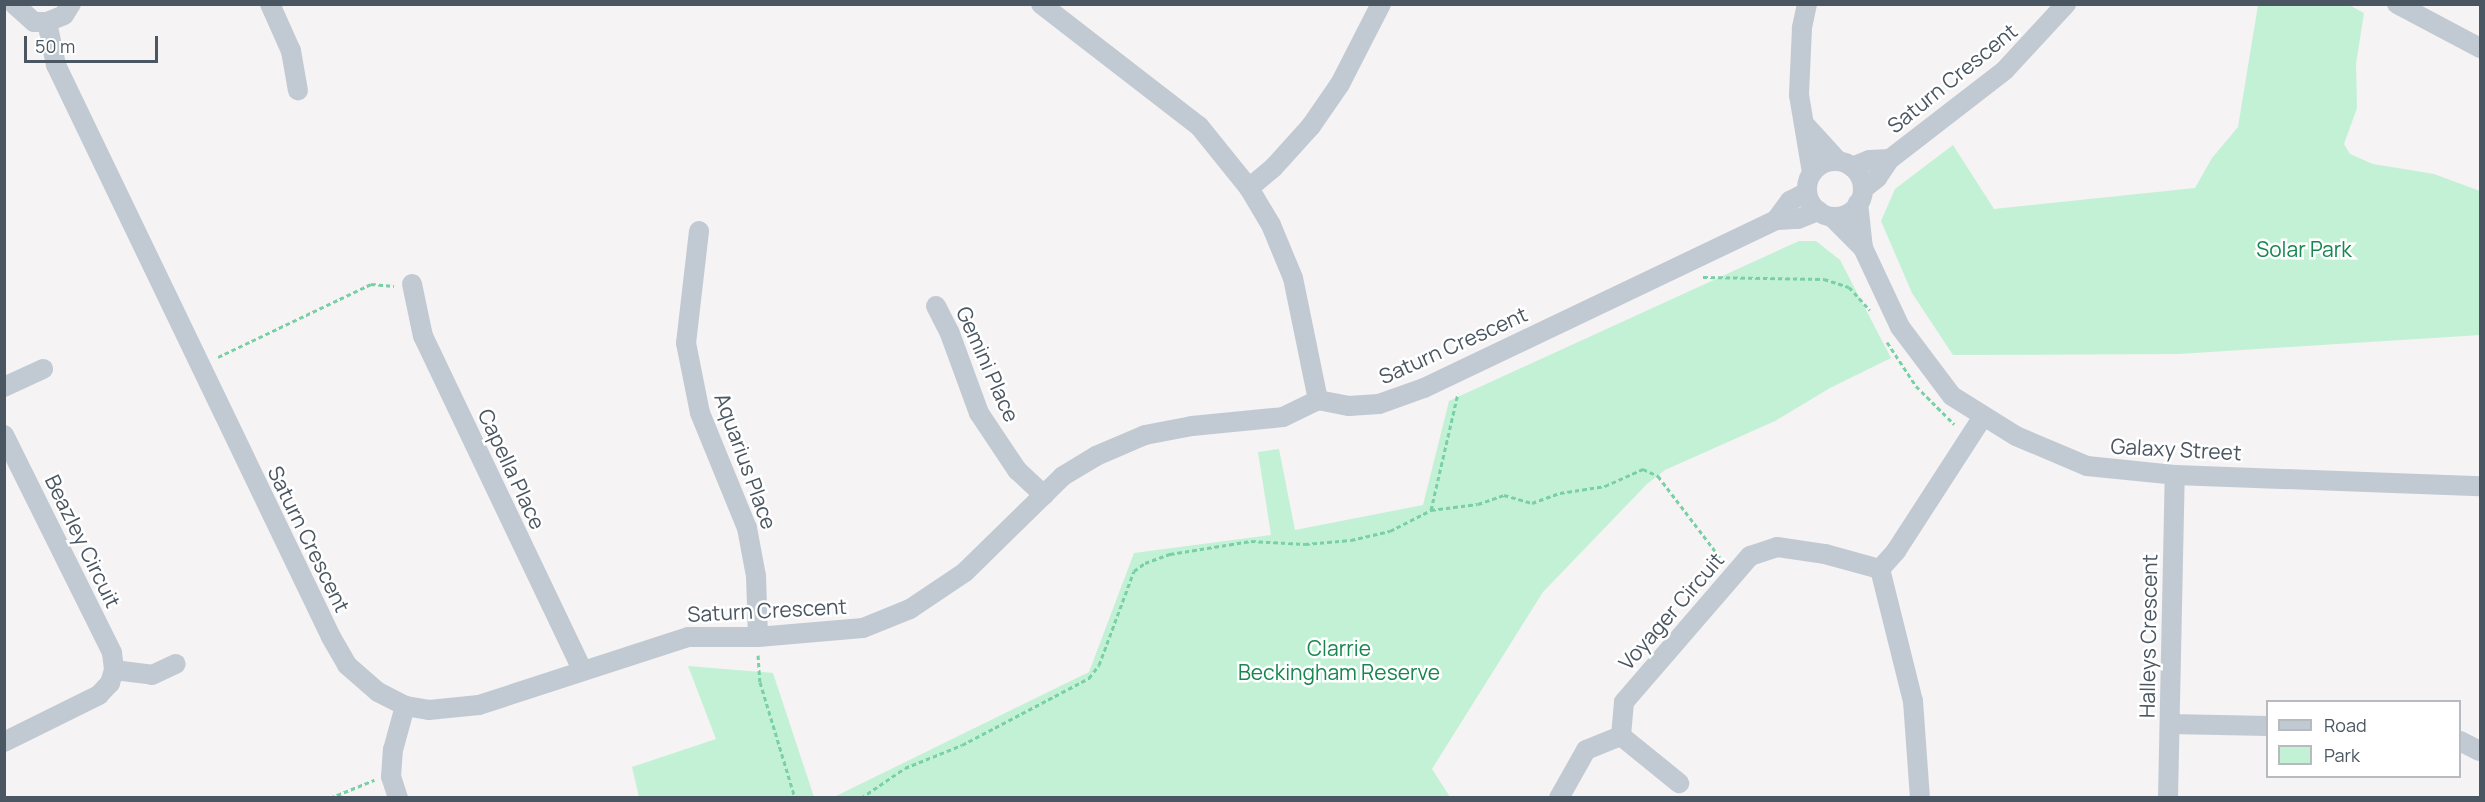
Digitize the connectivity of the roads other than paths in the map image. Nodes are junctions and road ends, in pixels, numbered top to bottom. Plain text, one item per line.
1 (71, 4) edge
2 (270, 4) edge
3 (1041, 4) edge
4 (1381, 4) edge
5 (1807, 4) edge
6 (2066, 4) edge
7 (2397, 4) edge
8 (14, 12) edge
9 (47, 22) junction
10 (2481, 48) edge
11 (298, 90) dead end
12 (1807, 127) junction
13 (1890, 159) junction
14 (1845, 164) junction
15 (1810, 182) junction
16 (1249, 188) junction
17 (1861, 196) junction
18 (1825, 214) junction
19 (1776, 220) junction
20 (699, 231) dead end
21 (1863, 248) junction
22 (412, 284) road end
23 (936, 306) dead end
24 (43, 369) dead end
25 (4, 387) edge
26 (1318, 400) junction
27 (1982, 418) junction
28 (4, 435) edge
29 (2175, 475) junction
30 (2481, 486) edge
31 (1044, 495) junction
32 (1880, 569) junction
33 (758, 637) junction
34 (176, 664) dead end
35 (114, 670) junction
36 (582, 670) junction
37 (405, 706) junction
38 (2170, 724) junction
39 (2266, 726) edge
40 (1621, 736) junction
41 (2461, 741) edge
42 (4, 742) edge
43 (2481, 751) edge
44 (1679, 783) dead end
45 (398, 798) edge
46 (1559, 798) edge
47 (1920, 798) edge
48 (2168, 798) edge

1 - 9 street
2 - 11 street
3 - 16 street
4 - 16 street
5 - 12 street
6 - 13 street, Saturn Crescent
7 - 10 street
8 - 9 street
9 - 37 street, Saturn Crescent
12 - 14 street
12 - 15 street
13 - 14 street, Saturn Crescent
13 - 17 street, Saturn Crescent
14 - 15 street
14 - 17 street
15 - 18 street
15 - 19 street, Saturn Crescent
16 - 26 street
17 - 18 street
17 - 21 street, Galaxy Street
18 - 19 street, Saturn Crescent
18 - 21 street, Galaxy Street
19 - 26 street, Saturn Crescent
20 - 33 street, Aquarius Place
21 - 27 street, Galaxy Street
22 - 36 street, Capella Place
23 - 31 street, Gemini Place
24 - 25 street
26 - 31 street, Saturn Crescent
27 - 29 street, Galaxy Street
27 - 32 street
28 - 35 street, Beazley Circuit
29 - 30 street, Galaxy Street
29 - 38 street, Halleys Crescent
31 - 33 street, Saturn Crescent
32 - 40 street, Voyager Circuit
32 - 47 street
33 - 36 street, Saturn Crescent
34 - 35 street
35 - 42 street
36 - 37 street, Saturn Crescent
37 - 45 street
38 - 39 street
38 - 48 street, Halleys Crescent
40 - 44 street
40 - 46 street
41 - 43 street

